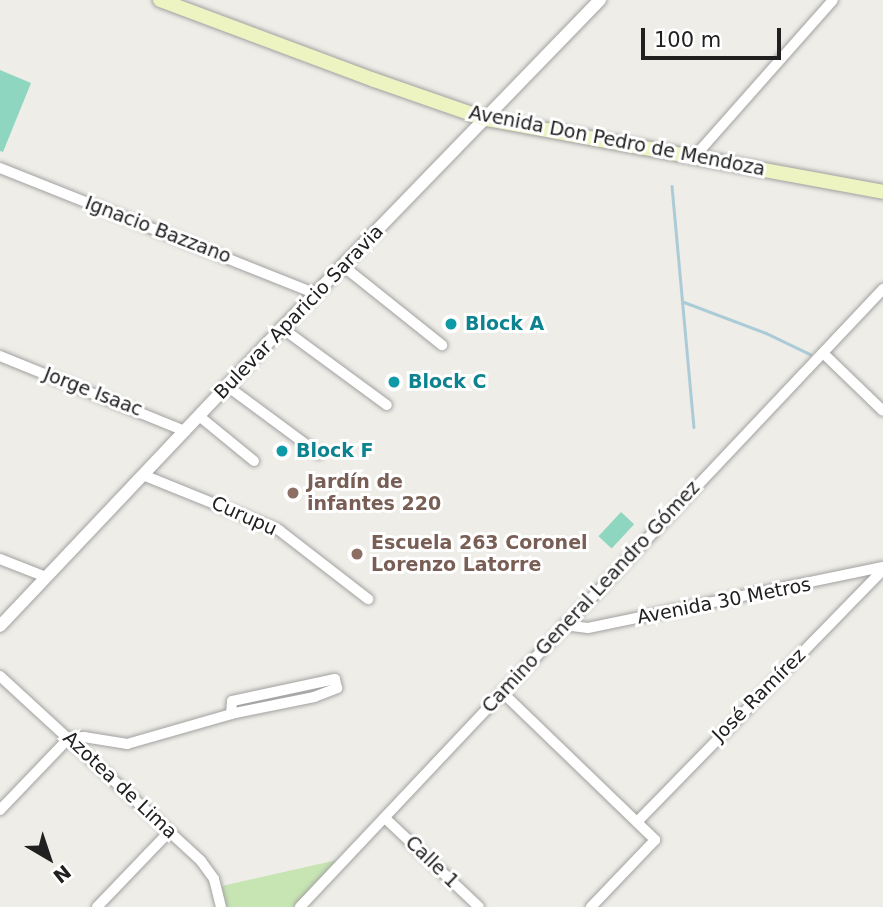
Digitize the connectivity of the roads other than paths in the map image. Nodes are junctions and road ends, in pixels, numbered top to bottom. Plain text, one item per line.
1 (160, 0) edge
2 (600, 0) edge
3 (833, 0) edge
4 (486, 119) junction
5 (695, 156) junction
6 (0, 168) edge
7 (883, 192) edge
8 (343, 266) junction
9 (883, 289) edge
10 (316, 294) junction
11 (282, 328) junction
12 (442, 345) dead end
13 (822, 353) junction
14 (0, 356) edge
15 (227, 386) junction
16 (387, 405) dead end
17 (883, 411) edge
18 (199, 416) junction
19 (185, 430) junction
20 (320, 454) dead end
21 (254, 461) dead end
22 (144, 475) junction
23 (0, 559) edge
24 (883, 568) edge
25 (46, 578) junction
26 (368, 600) dead end
27 (564, 625) junction
28 (0, 626) edge
29 (0, 676) edge
30 (502, 692) junction
31 (231, 714) junction
32 (69, 738) junction
33 (0, 810) edge
34 (385, 818) junction
35 (637, 822) junction
36 (170, 831) junction
37 (97, 907) edge
38 (221, 907) edge
39 (300, 907) edge
40 (479, 907) edge
41 (591, 907) edge

1 - 4 main road, Avenida Don Pedro de Mendoza
2 - 4 street, Bulevar Aparicio Saravia
3 - 5 street
4 - 5 main road, Avenida Don Pedro de Mendoza
4 - 8 street, Bulevar Aparicio Saravia
5 - 7 main road, Avenida Don Pedro de Mendoza
6 - 10 street, Ignacio Bazzano
8 - 10 street, Bulevar Aparicio Saravia
8 - 12 street
9 - 13 street, Camino General Leandro Gómez
10 - 11 street, Bulevar Aparicio Saravia
11 - 15 street, Bulevar Aparicio Saravia
11 - 16 street
13 - 17 street
13 - 27 street, Camino General Leandro Gómez
14 - 19 street, Jorge Isaac
15 - 18 street, Bulevar Aparicio Saravia
15 - 20 street
18 - 19 street, Bulevar Aparicio Saravia
18 - 21 street
19 - 22 street, Bulevar Aparicio Saravia
22 - 25 street, Bulevar Aparicio Saravia
22 - 26 street, Curupu
23 - 25 street
24 - 27 street, Avenida 30 Metros
24 - 35 street, José Ramírez
25 - 28 street, Bulevar Aparicio Saravia
27 - 30 street, Camino General Leandro Gómez
29 - 32 street, Azotea de Lima
30 - 34 street, Camino General Leandro Gómez
30 - 35 street
31 - 31 street
31 - 32 street
32 - 33 street
32 - 36 street, Azotea de Lima
34 - 39 street, Camino General Leandro Gómez
34 - 40 street, Calle 1
35 - 41 street
36 - 37 street
36 - 38 street, Azotea de Lima

